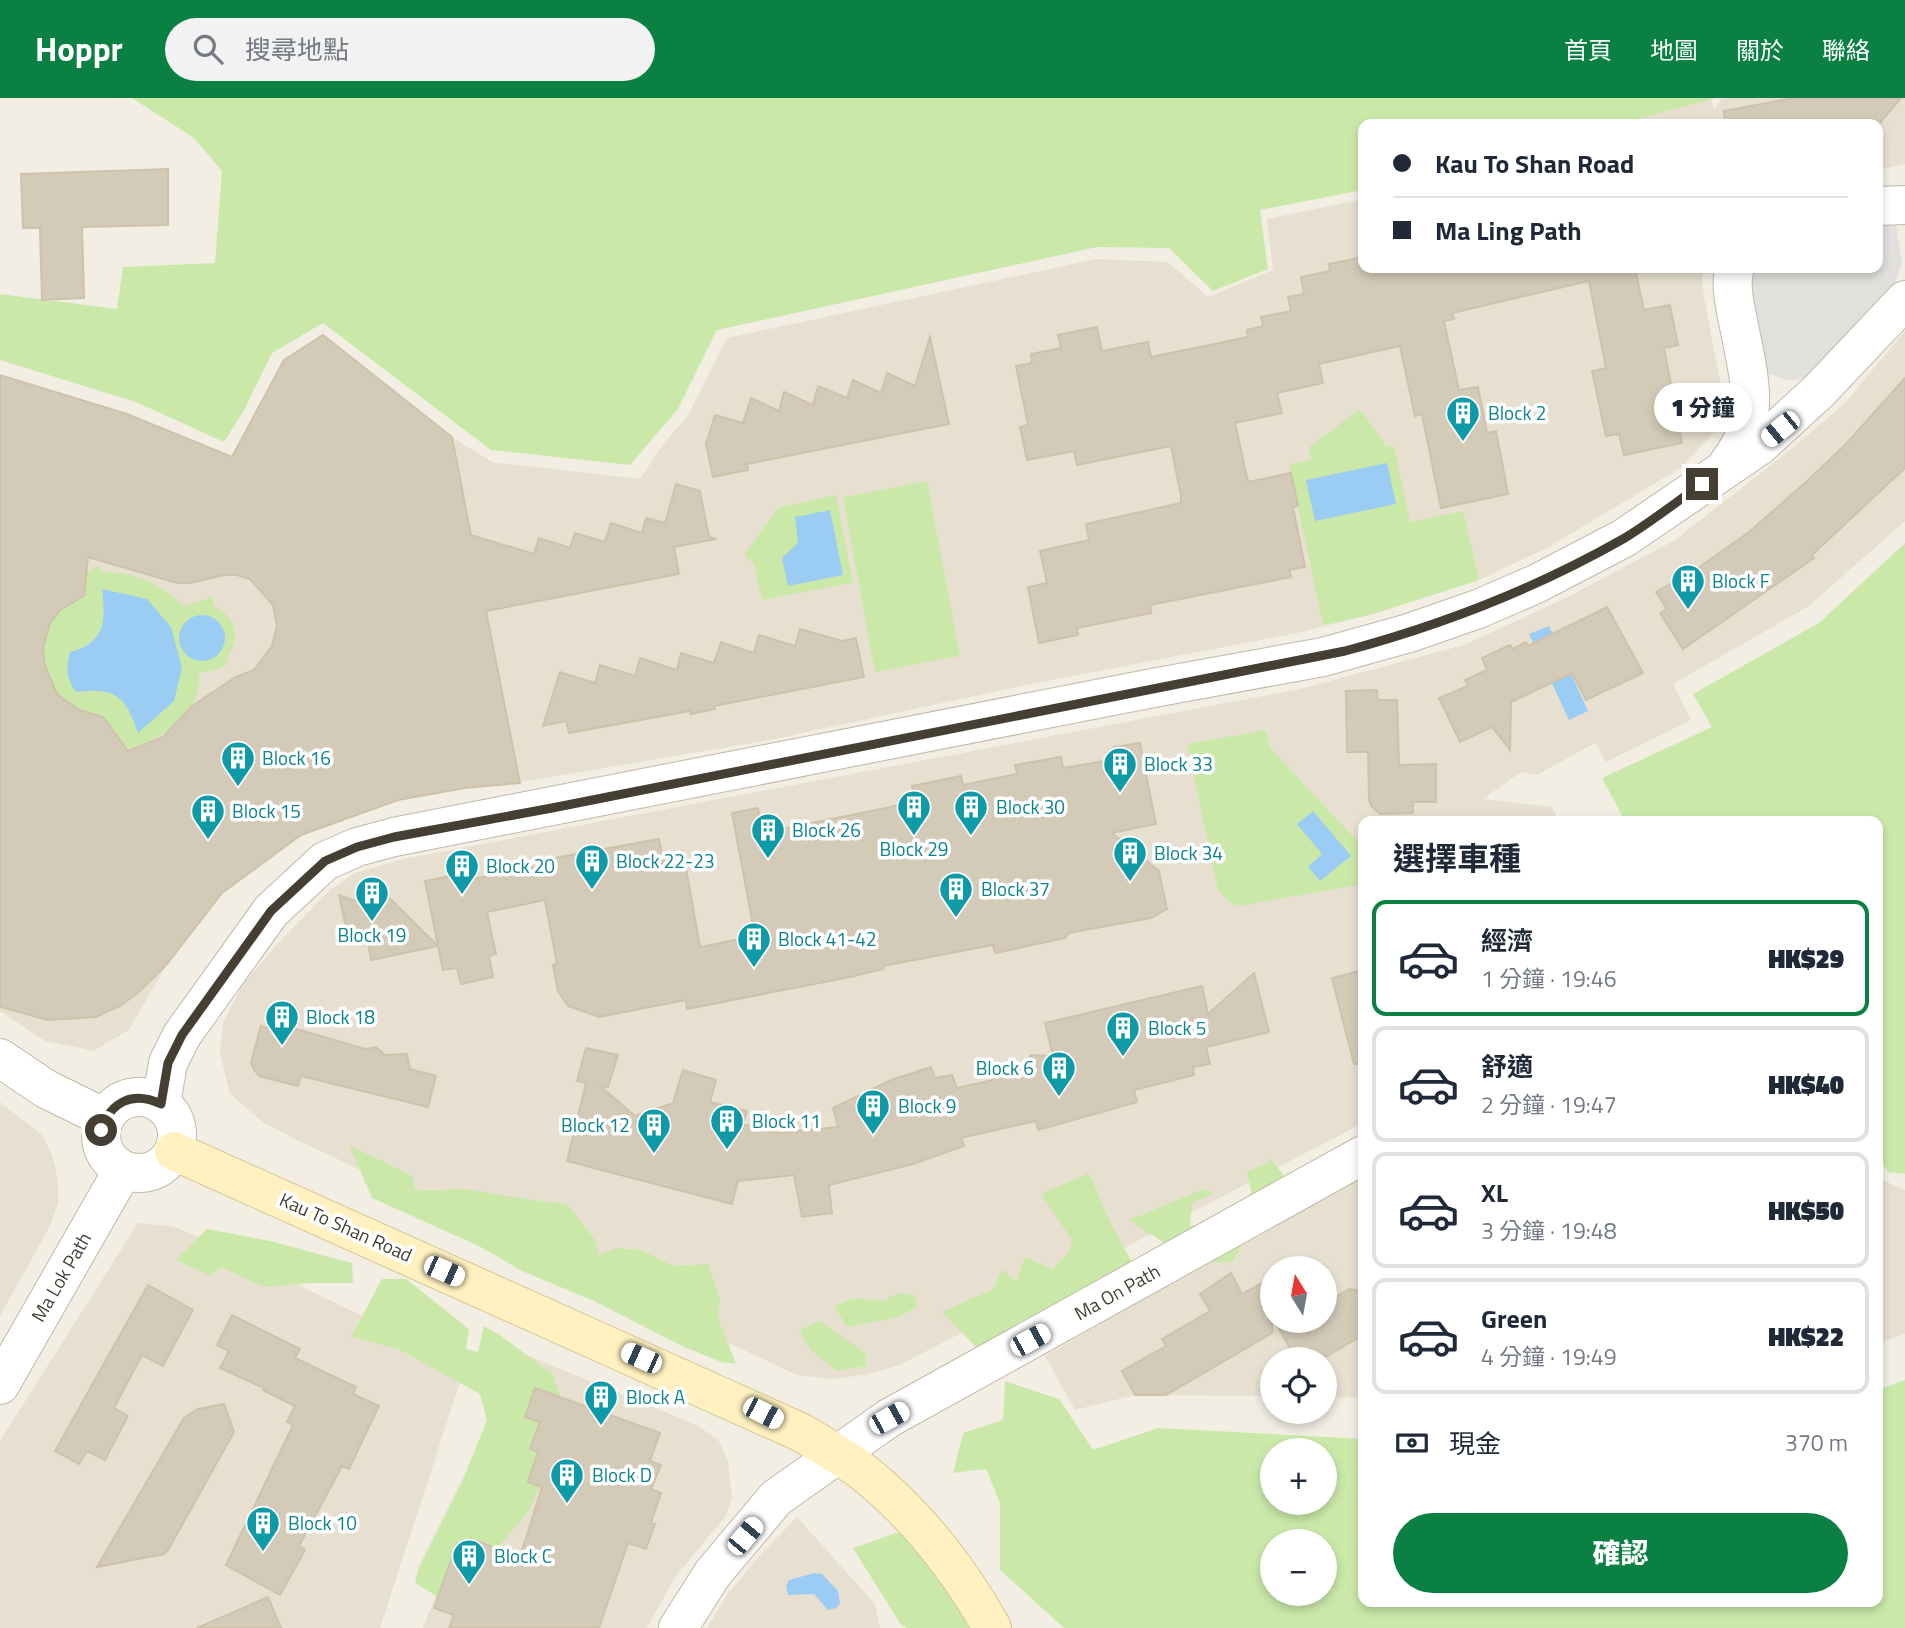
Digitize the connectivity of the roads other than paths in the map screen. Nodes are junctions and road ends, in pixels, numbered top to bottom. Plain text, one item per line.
1 (1905, 205) edge
2 (1883, 206) edge
3 (1735, 273) edge
4 (1905, 300) edge
5 (1749, 388) junction
6 (1819, 391) junction
7 (1725, 468) junction
8 (0, 1058) edge
9 (161, 1104) junction
10 (105, 1118) junction
11 (174, 1151) junction
12 (1358, 1158) edge
13 (123, 1170) junction
14 (0, 1385) edge
15 (836, 1454) junction
16 (678, 1628) edge
17 (992, 1628) edge

1 - 2 street
3 - 5 street
4 - 6 street
5 - 6 street
5 - 7 street
6 - 7 street
7 - 9 street
8 - 10 street
9 - 10 street
9 - 11 street
10 - 13 street
11 - 13 street
11 - 15 street, Kau To Shan Road
12 - 15 street, Ma On Path
13 - 14 street, Ma Lok Path
15 - 16 street, Ma On Path
15 - 17 street, Kau To Shan Road

